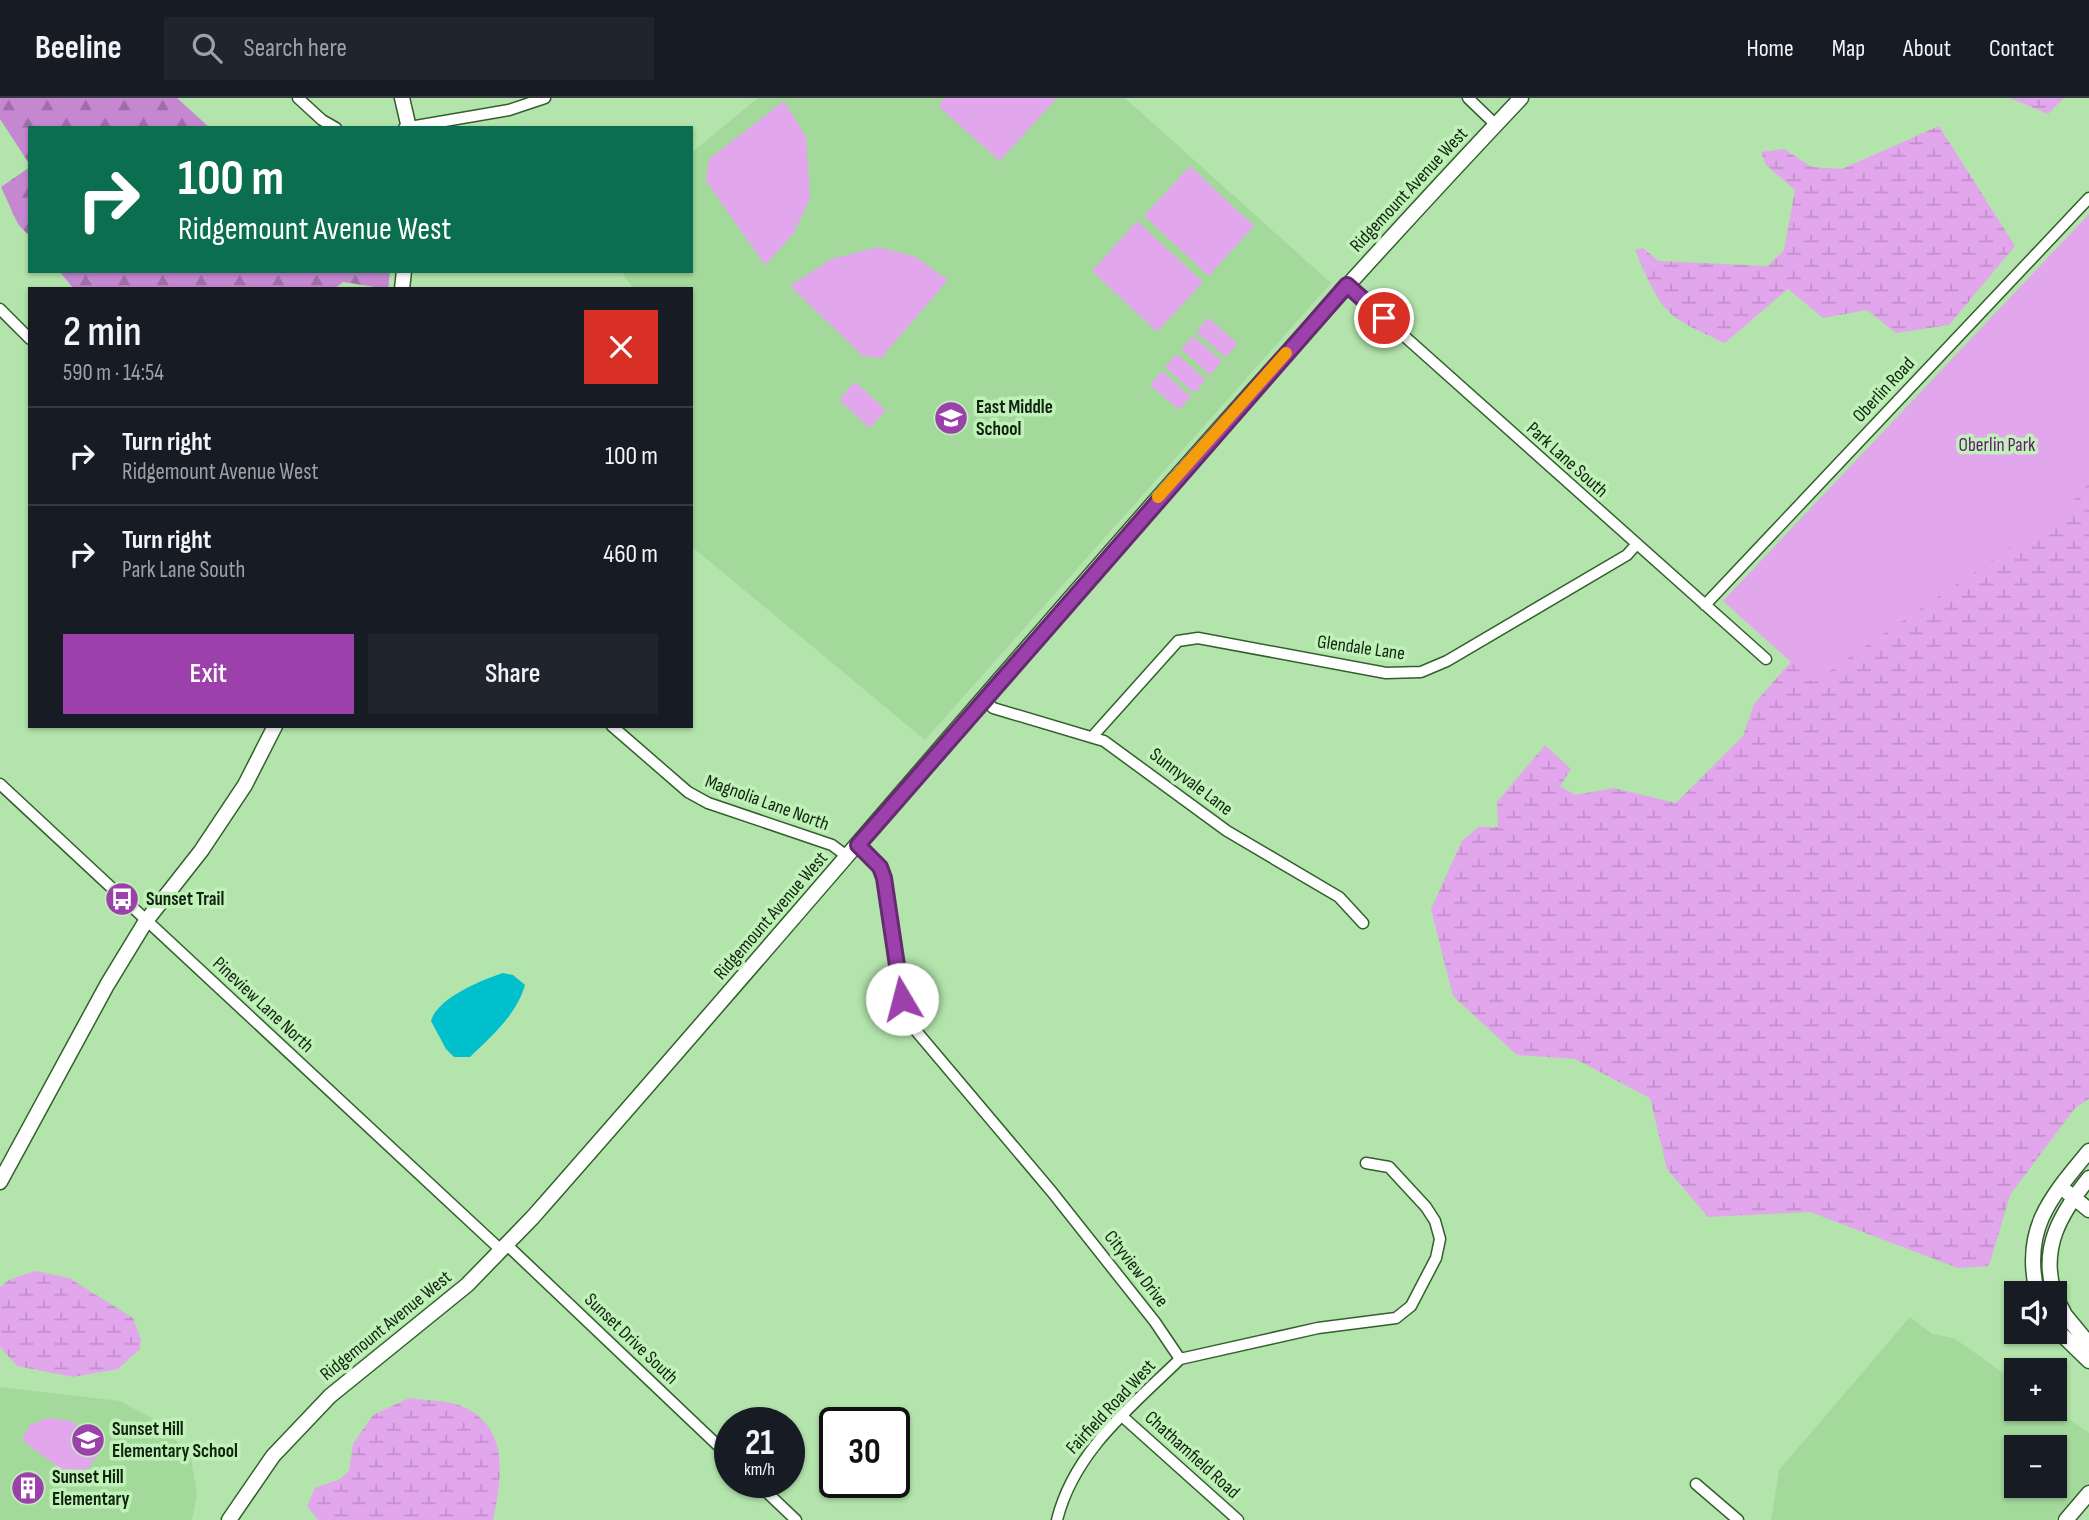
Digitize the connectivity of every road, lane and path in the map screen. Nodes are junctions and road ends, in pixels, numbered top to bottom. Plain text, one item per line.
1 (298, 98) edge
2 (402, 98) edge
3 (545, 98) edge
4 (1468, 98) edge
5 (1521, 98) edge
6 (1496, 125) junction
7 (332, 126) edge
8 (409, 126) edge
9 (415, 126) edge
10 (2089, 198) edge
11 (1347, 285) junction
12 (0, 309) edge
13 (28, 337) edge
14 (1636, 546) junction
15 (1705, 605) junction
16 (1766, 659) dead end
17 (984, 698) junction
18 (274, 728) edge
19 (614, 728) edge
20 (1091, 737) junction
21 (0, 784) edge
22 (858, 845) junction
23 (848, 856) junction
24 (146, 921) junction
25 (1363, 923) dead end
26 (2089, 1151) edge
27 (1366, 1163) dead end
28 (2076, 1167) junction
29 (2088, 1180) edge
30 (0, 1182) edge
31 (2060, 1187) junction
32 (2074, 1198) junction
33 (2089, 1210) edge
34 (505, 1248) junction
35 (2035, 1281) edge
36 (2050, 1281) edge
37 (2067, 1317) edge
38 (2067, 1340) edge
39 (2089, 1344) edge
40 (1180, 1359) junction
41 (2089, 1361) edge
42 (1123, 1416) junction
43 (714, 1442) edge
44 (1696, 1484) dead end
45 (2089, 1493) edge
46 (773, 1498) edge
47 (229, 1520) edge
48 (796, 1520) edge
49 (1057, 1520) edge
50 (1238, 1520) edge
51 (1738, 1520) edge
52 (2066, 1520) edge

1 - 7 street
2 - 8 street
3 - 9 street
4 - 6 street
5 - 6 street, Ridgemount Avenue West
6 - 11 street, Ridgemount Avenue West
10 - 15 street, Oberlin Road
11 - 14 street, Park Lane South
11 - 17 street, Ridgemount Avenue West
12 - 13 street
14 - 15 street, Park Lane South
14 - 20 street, Glendale Lane
15 - 16 street, Park Lane South
17 - 20 street, Sunnyvale Lane
17 - 22 street, Ridgemount Avenue West
18 - 24 street
19 - 23 street, Magnolia Lane North
20 - 25 street, Sunnyvale Lane
21 - 24 street, Pineview Lane North
22 - 23 street, Ridgemount Avenue West
22 - 40 street, Cityview Drive
23 - 34 street, Ridgemount Avenue West
24 - 30 street
24 - 34 street, Pineview Lane North
26 - 28 street
27 - 40 street
28 - 29 street
28 - 31 street
29 - 32 street
31 - 32 street
31 - 35 street
32 - 33 street
32 - 36 street
34 - 43 street, Sunset Drive South
34 - 47 street, Ridgemount Avenue West
37 - 39 street
38 - 41 street
40 - 42 street, Fairfield Road West
42 - 49 street, Fairfield Road West
42 - 50 street, Chathamfield Road
44 - 51 street
45 - 52 street
46 - 48 street

